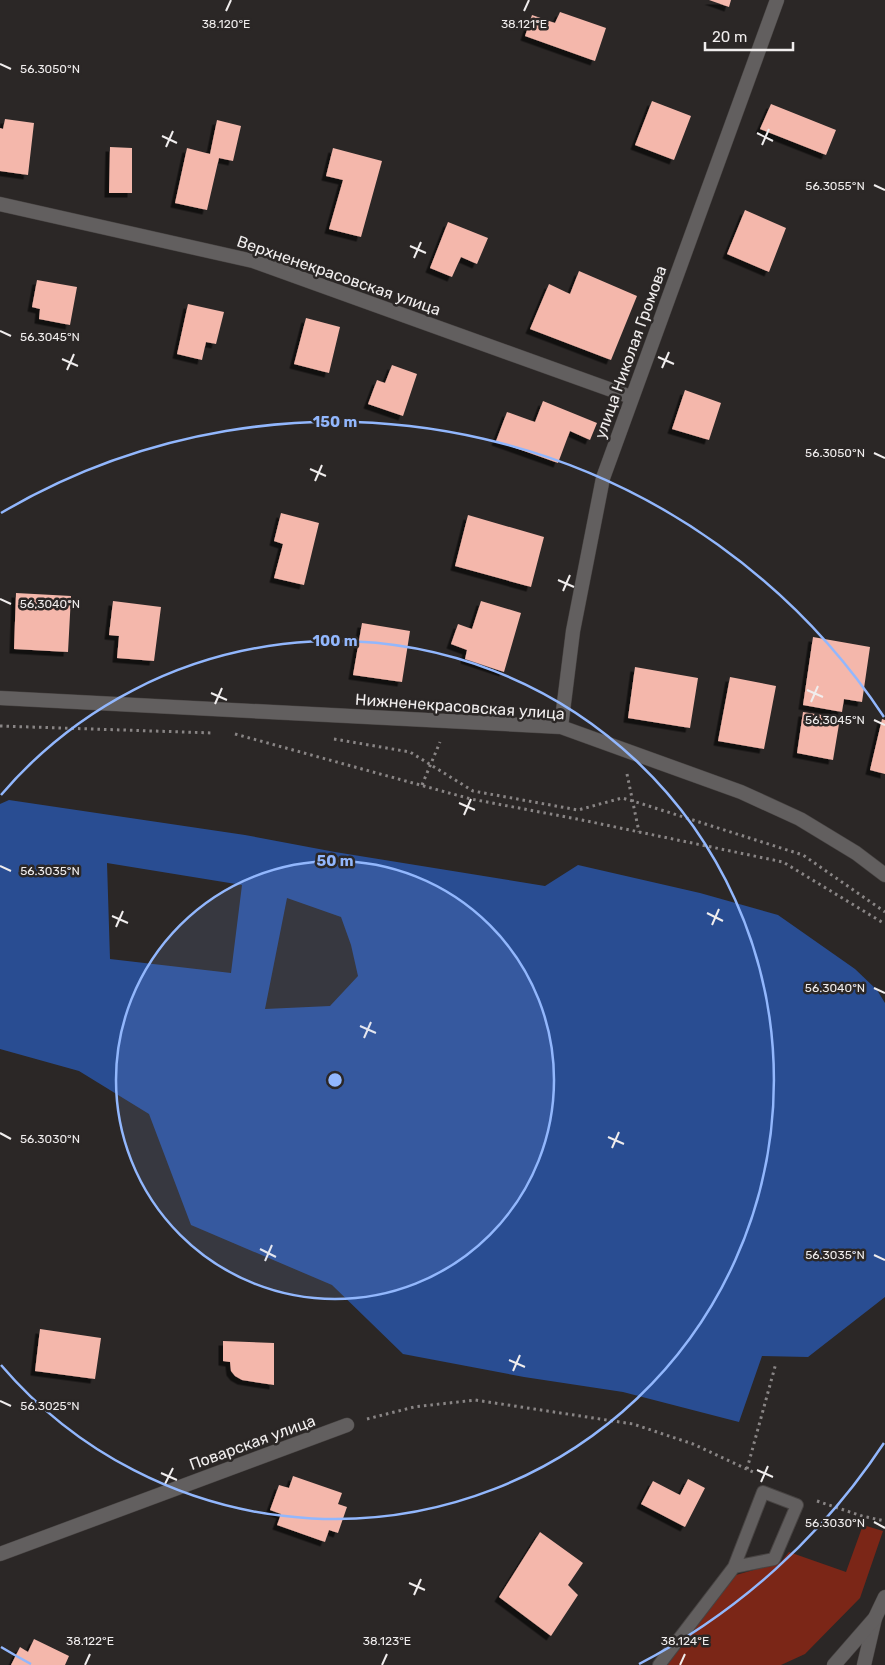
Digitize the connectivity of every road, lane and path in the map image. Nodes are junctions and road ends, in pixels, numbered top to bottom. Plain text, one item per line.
1 (777, 0) edge
2 (0, 204) edge
3 (631, 397) junction
4 (0, 698) edge
5 (449, 721) junction
6 (0, 726) edge
7 (561, 727) junction
8 (218, 734) dead end
9 (228, 734) dead end
10 (622, 749) junction
11 (422, 785) junction
12 (473, 791) dead end
13 (633, 801) junction
14 (639, 832) junction
15 (885, 875) edge
16 (885, 912) edge
17 (885, 924) edge
18 (776, 1363) dead end
19 (347, 1425) joint
20 (747, 1469) junction
21 (760, 1476) dead end
22 (812, 1500) dead end
23 (885, 1521) edge
24 (0, 1554) edge
25 (734, 1567) junction
26 (885, 1597) edge
27 (875, 1618) junction
28 (659, 1665) edge
29 (834, 1665) edge
30 (864, 1665) edge

1 - 3 street, улица Николая Громова
2 - 3 street, Верхненекрасовская улица
3 - 7 street, улица Николая Громова
4 - 5 street, Нижненекрасовская улица
5 - 7 street, Нижненекрасовская улица
5 - 11 path
6 - 8 path
7 - 10 street, Нижненекрасовская улица
9 - 11 path
10 - 13 path
10 - 15 street, Нижненекрасовская улица
11 - 14 path
12 - 13 path
13 - 14 path
13 - 16 path
14 - 17 path
18 - 20 path
19 - 20 path
19 - 24 street, Поварская улица
20 - 21 path
22 - 23 path
25 - 25 lane
25 - 28 lane
26 - 27 street
27 - 29 street
27 - 30 street

